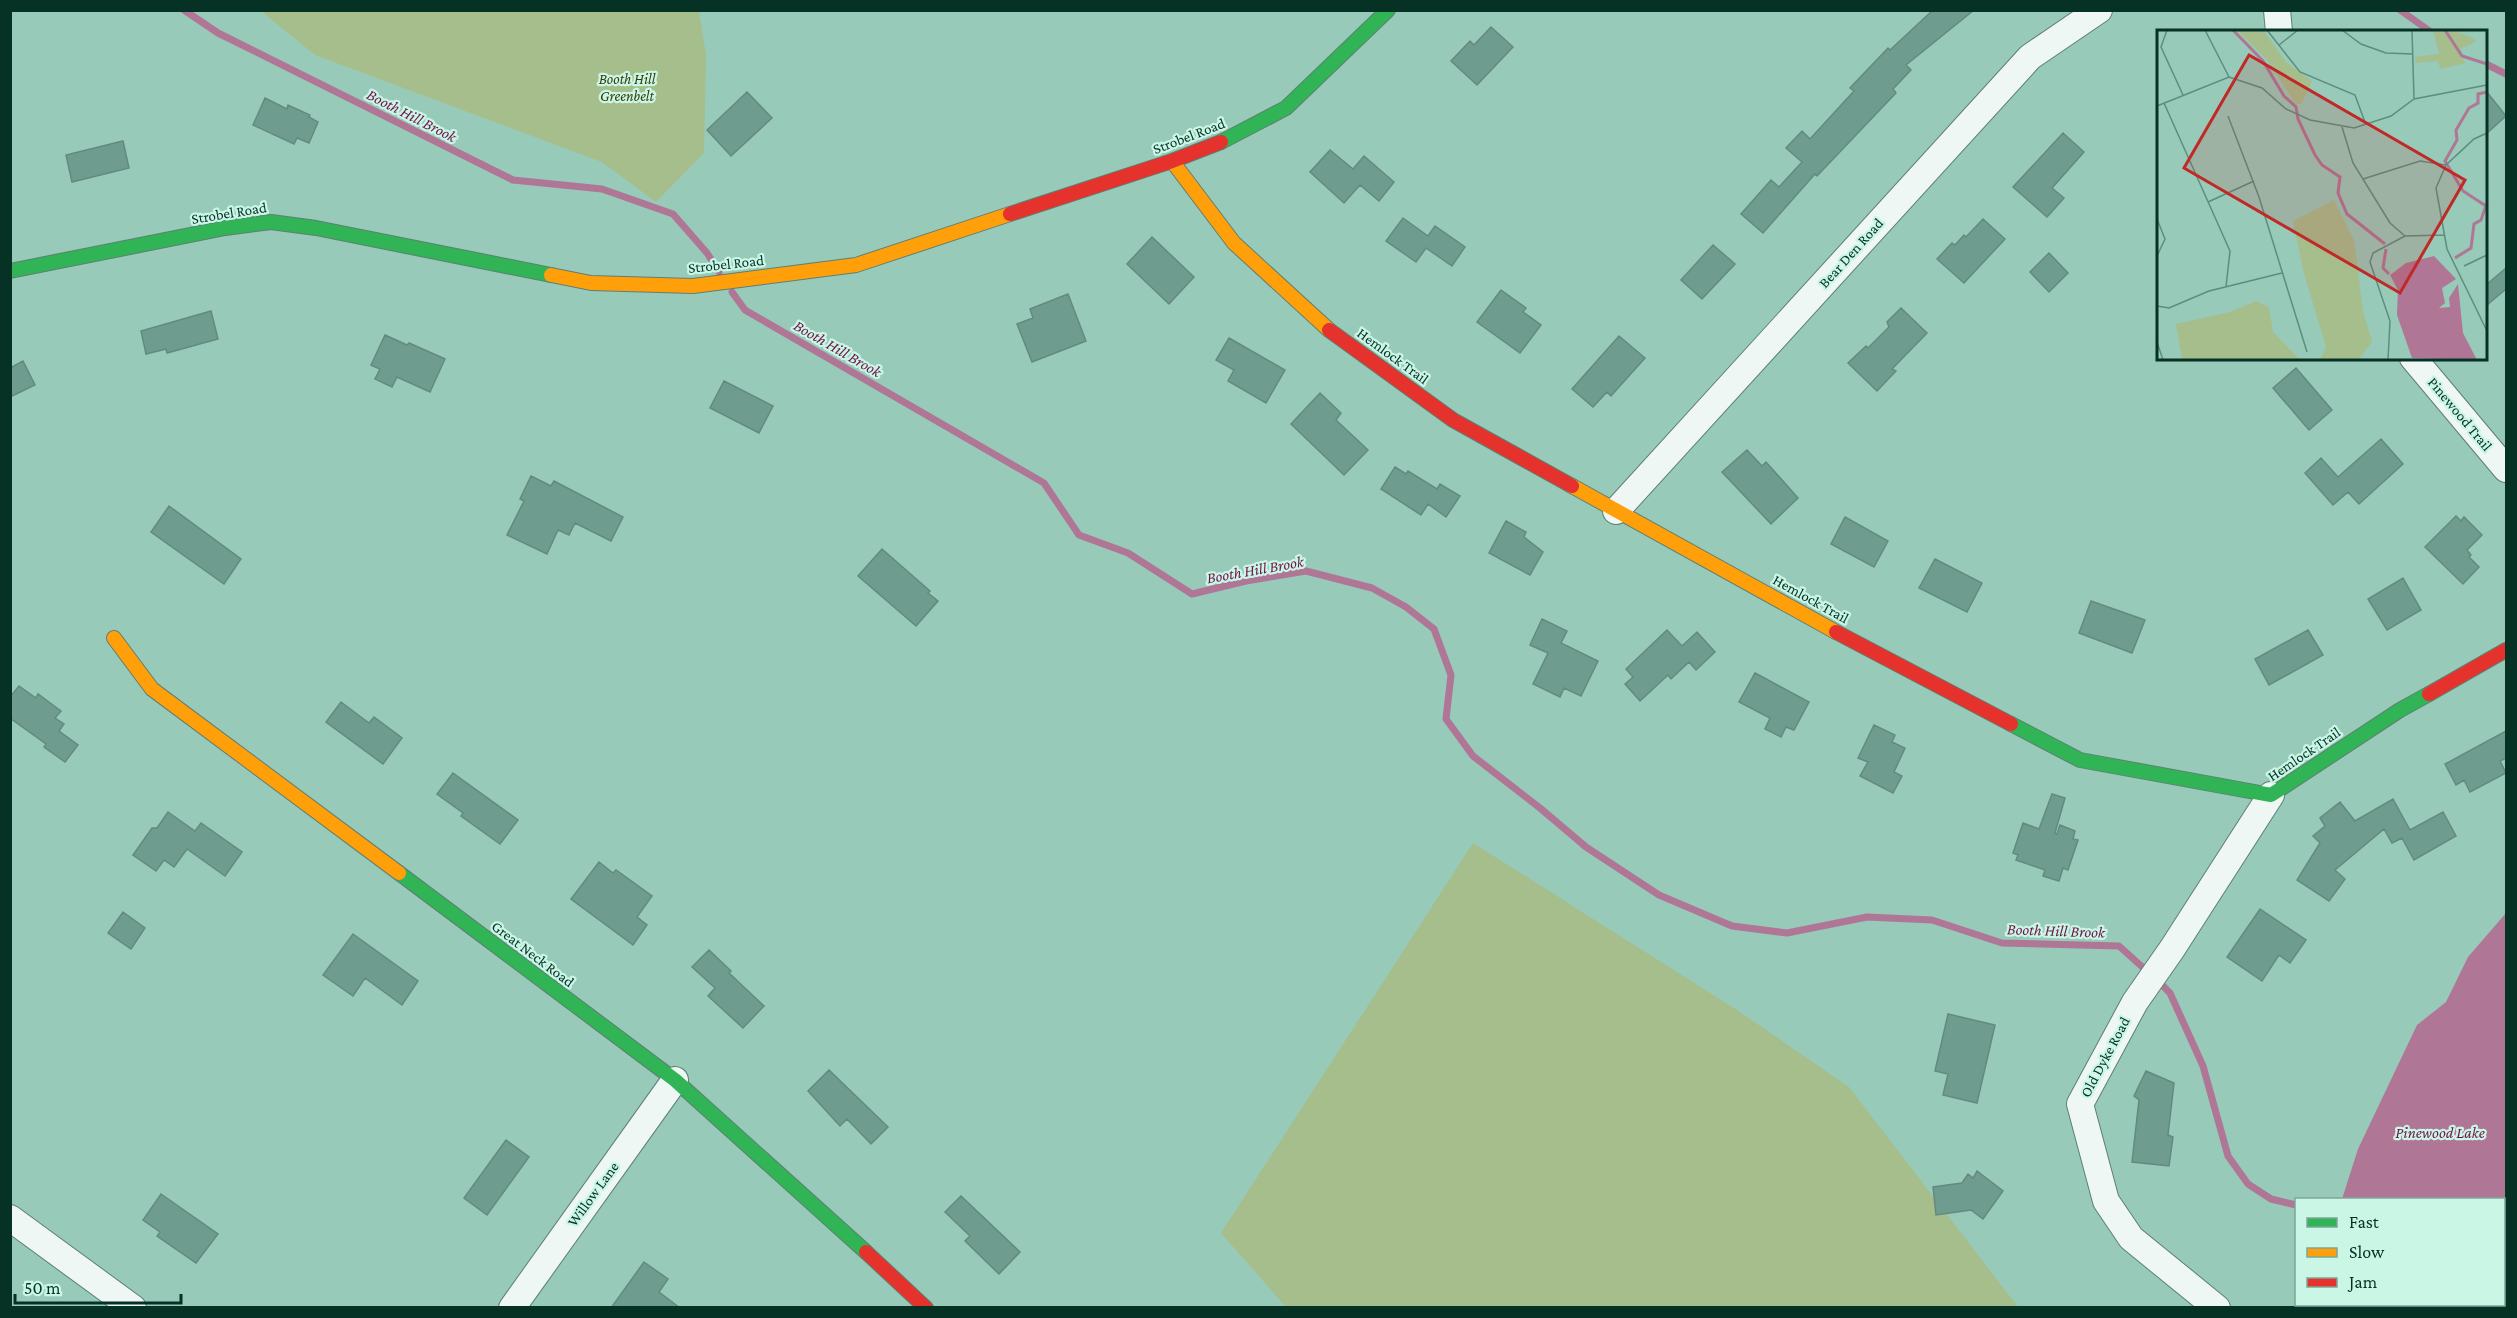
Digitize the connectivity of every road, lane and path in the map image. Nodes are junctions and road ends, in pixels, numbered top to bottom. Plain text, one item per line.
1 (2099, 10) edge
2 (2277, 10) edge
3 (1375, 15) edge
4 (2279, 30) edge
5 (1172, 161) junction
6 (10, 271) edge
7 (2415, 360) edge
8 (2506, 469) edge
9 (1616, 511) junction
10 (114, 638) dead end
11 (2506, 650) edge
12 (2271, 795) junction
13 (675, 1080) junction
14 (10, 1218) edge
15 (133, 1308) edge
16 (512, 1308) edge
17 (926, 1308) edge
18 (2217, 1308) edge

1 - 9 street, Bear Den Road
2 - 4 street
3 - 5 street, Strobel Road
5 - 6 street, Strobel Road
5 - 9 street, Hemlock Trail
7 - 8 street, Pinewood Trail
9 - 12 street, Hemlock Trail
10 - 13 street, Great Neck Road
11 - 12 street, Hemlock Trail
12 - 18 street, Old Dyke Road
13 - 16 street, Willow Lane
13 - 17 street, Great Neck Road
14 - 15 street

